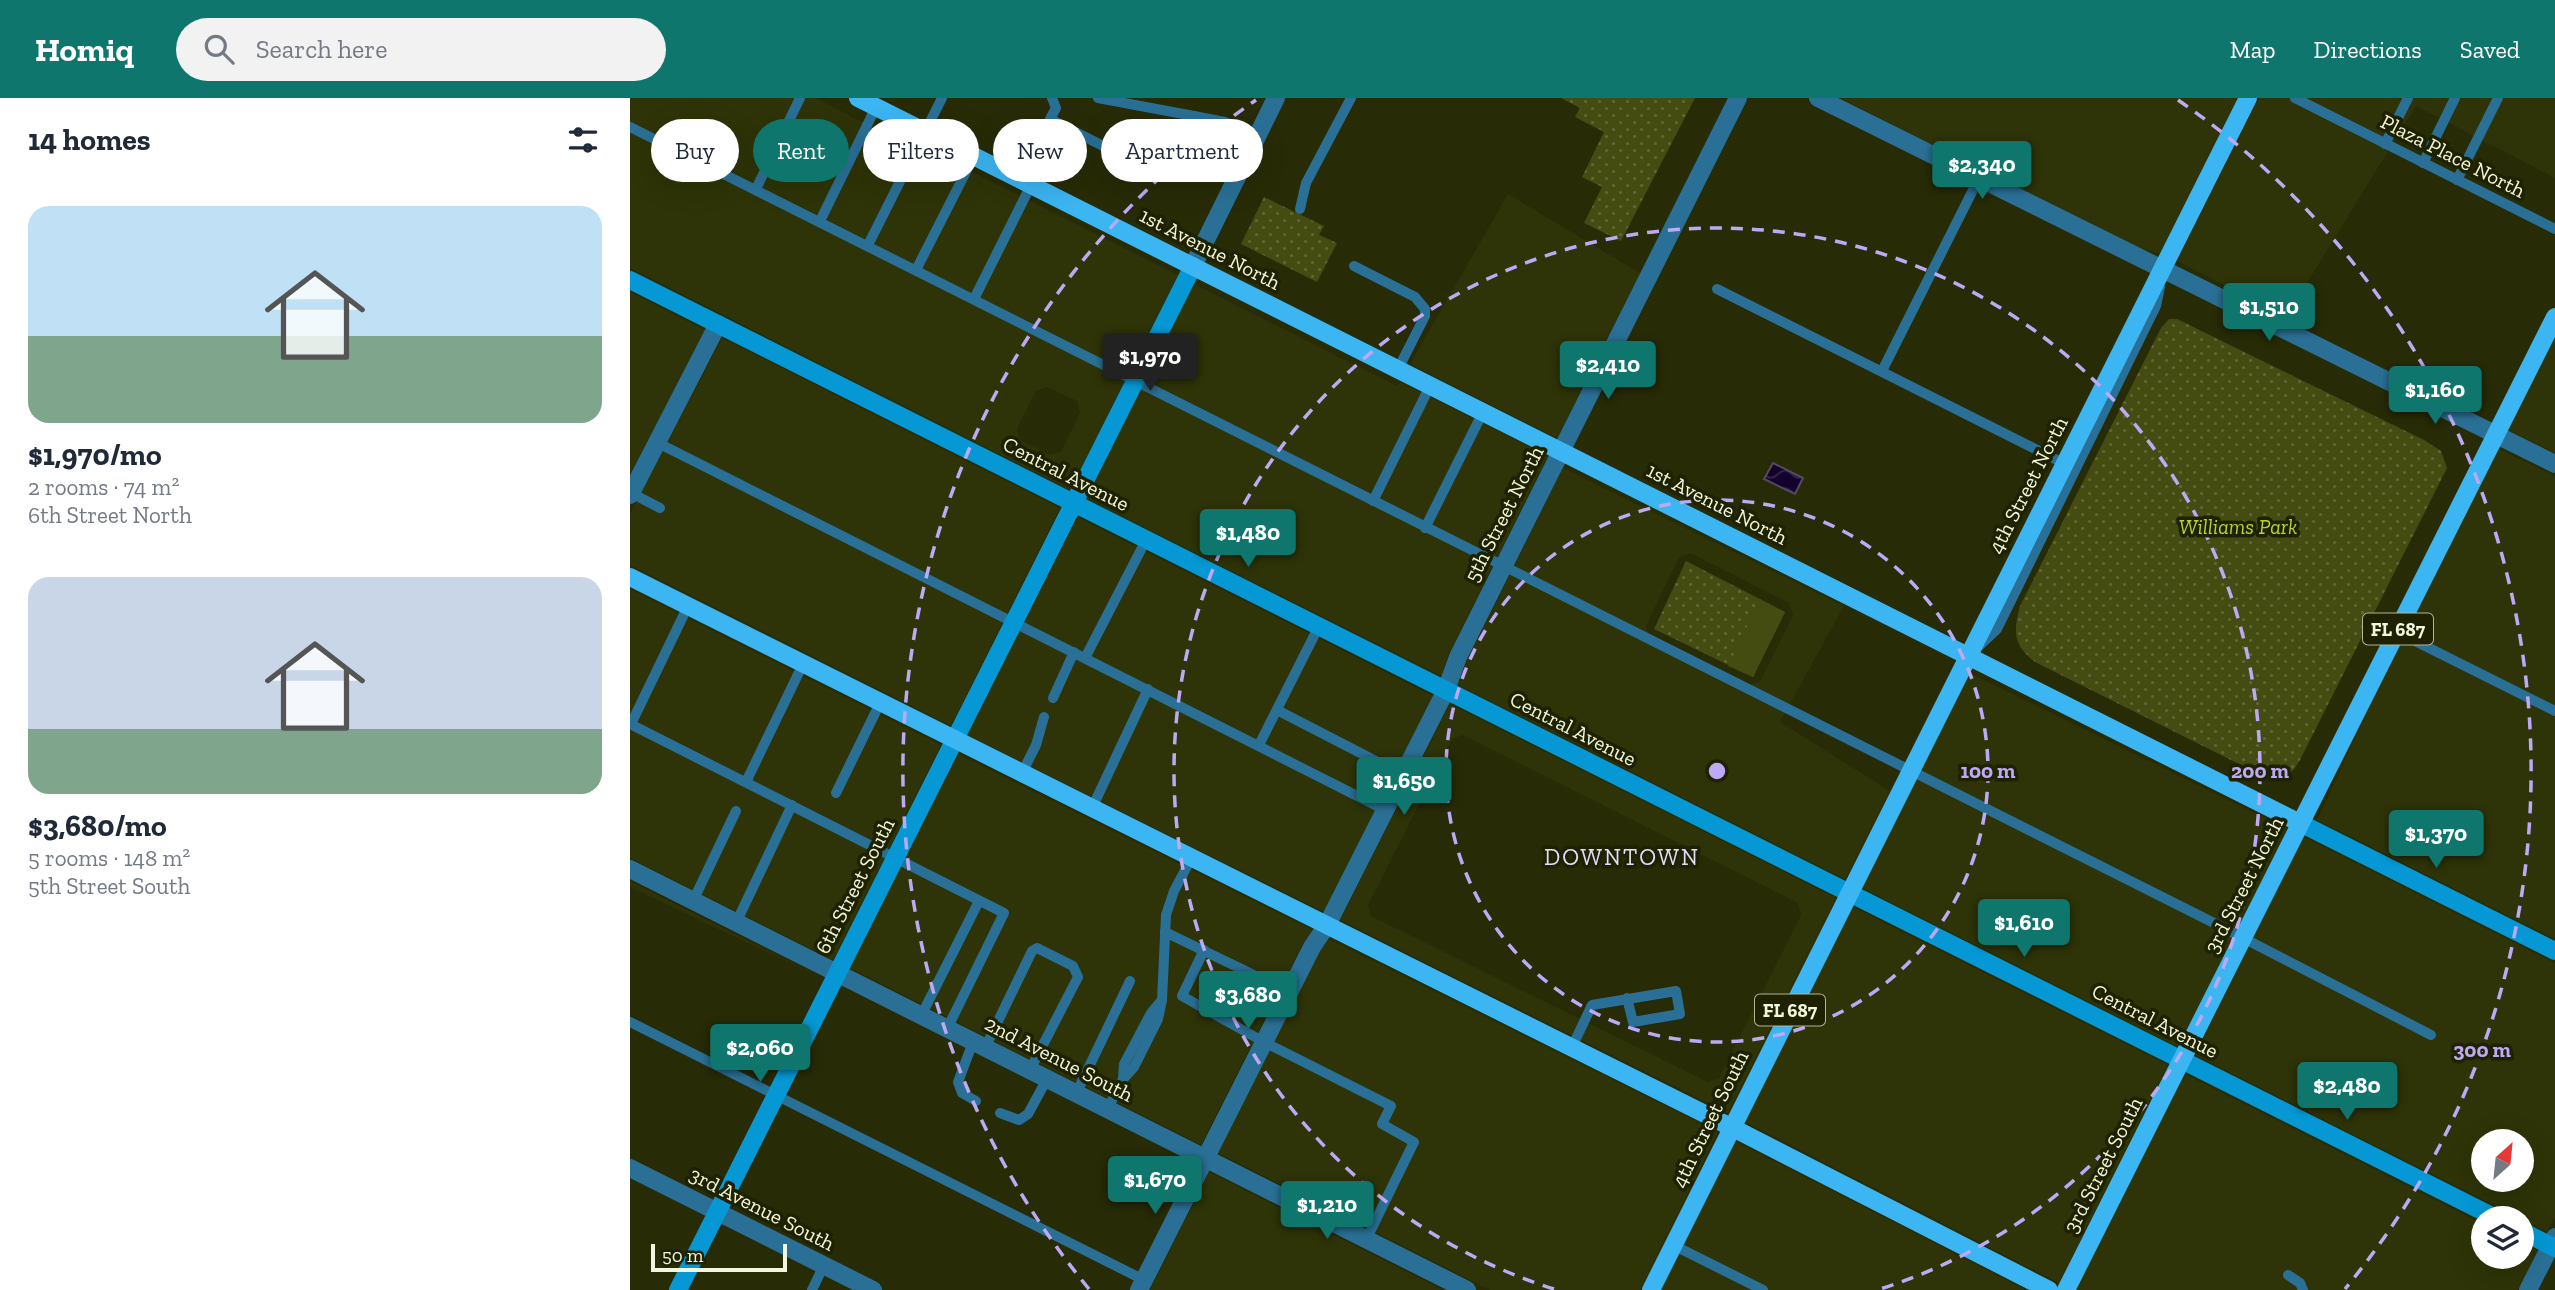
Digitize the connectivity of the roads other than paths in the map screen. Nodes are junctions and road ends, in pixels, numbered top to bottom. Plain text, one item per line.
1 (800, 98) edge
2 (858, 98) edge
3 (942, 98) edge
4 (1052, 98) edge
5 (1098, 98) edge
6 (1276, 98) edge
7 (1351, 98) edge
8 (1738, 98) edge
9 (1818, 98) edge
10 (2248, 98) edge
11 (2295, 98) edge
12 (2408, 98) edge
13 (2455, 98) edge
14 (2498, 98) edge
15 (882, 105) edge
16 (1194, 116) junction
17 (904, 119) edge
18 (932, 119) edge
19 (1210, 119) edge
20 (1263, 125) edge
21 (630, 127) edge
22 (2385, 144) junction
23 (979, 159) edge
24 (2423, 163) junction
25 (1979, 178) junction
26 (2457, 180) junction
27 (900, 182) edge
28 (961, 182) edge
29 (1235, 182) edge
30 (1031, 185) junction
31 (756, 189) junction
32 (1300, 209) dead end
33 (820, 221) junction
34 (2555, 229) edge
35 (868, 245) junction
36 (1193, 266) junction
37 (1354, 266) dead end
38 (2164, 269) junction
39 (916, 270) junction
40 (630, 280) edge
41 (1717, 289) dead end
42 (974, 299) junction
43 (2555, 317) edge
44 (718, 324) junction
45 (1398, 369) junction
46 (1882, 371) junction
47 (1135, 381) junction
48 (1430, 386) junction
49 (1483, 412) junction
50 (2495, 435) junction
51 (658, 443) junction
52 (1561, 451) junction
53 (2065, 464) junction
54 (2555, 464) edge
55 (631, 494) edge
56 (1373, 501) junction
57 (1073, 503) junction
58 (660, 508) dead end
59 (1425, 528) junction
60 (1146, 540) junction
61 (1503, 566) junction
62 (630, 577) edge
63 (688, 606) junction
64 (1014, 622) junction
65 (1319, 626) junction
66 (2397, 632) junction
67 (1074, 652) junction
68 (1968, 656) junction
69 (1085, 658) junction
70 (803, 664) junction
71 (1148, 689) junction
72 (1446, 690) junction
73 (1053, 698) dead end
74 (880, 703) junction
75 (1277, 710) junction
76 (2555, 711) edge
77 (1044, 716) dead end
78 (631, 724) edge
79 (954, 740) junction
80 (1259, 745) junction
81 (1910, 771) junction
82 (1022, 773) junction
83 (1403, 775) junction
84 (746, 782) junction
85 (835, 793) dead end
86 (792, 805) junction
87 (1092, 808) junction
88 (1385, 810) junction
89 (736, 811) dead end
90 (2300, 823) junction
91 (896, 857) junction
92 (1192, 857) junction
93 (630, 869) edge
94 (1849, 893) junction
95 (693, 901) junction
96 (979, 901) junction
97 (736, 923) junction
98 (1327, 926) junction
99 (1165, 932) junction
100 (2243, 938) junction
101 (1204, 950) junction
102 (2555, 951) edge
103 (837, 974) junction
104 (1130, 981) dead end
105 (1289, 992) junction
106 (1627, 998) junction
107 (921, 1016) junction
108 (630, 1022) edge
109 (947, 1028) junction
110 (2431, 1035) dead end
111 (1264, 1042) junction
112 (979, 1044) junction
113 (1572, 1048) junction
114 (2181, 1060) junction
115 (1030, 1070) junction
116 (1047, 1079) junction
117 (1076, 1094) junction
118 (776, 1095) junction
119 (976, 1101) dead end
120 (1108, 1110) junction
121 (999, 1113) dead end
122 (1731, 1127) junction
123 (1205, 1159) junction
124 (630, 1168) edge
125 (2472, 1206) edge
126 (717, 1212) junction
127 (2534, 1236) edge
128 (1366, 1240) junction
129 (2553, 1243) edge
130 (1673, 1245) junction
131 (824, 1265) junction
132 (2288, 1275) dead end
133 (1142, 1285) edge
134 (678, 1290) edge
135 (812, 1290) edge
136 (873, 1290) edge
137 (1467, 1290) edge
138 (1651, 1290) edge
139 (1763, 1290) edge
140 (2049, 1290) edge
141 (2066, 1290) edge
142 (2304, 1290) edge
143 (2528, 1290) edge

1 - 31 lane
2 - 15 main road, 1st Avenue North
3 - 18 lane
4 - 16 lane
5 - 16 lane
6 - 20 street
7 - 32 lane
8 - 52 street, 5th Street North
9 - 25 street
10 - 38 main road, 4th Street North / FL 687
11 - 22 lane, Plaza Place North
12 - 22 lane
13 - 24 lane
14 - 26 lane
15 - 17 main road, 1st Avenue North
15 - 33 lane
16 - 19 lane
21 - 31 lane
22 - 24 lane, Plaza Place North
23 - 30 main road, 1st Avenue North
24 - 26 lane, Plaza Place North
25 - 38 street
25 - 46 lane
26 - 34 lane, Plaza Place North
27 - 35 lane
28 - 39 lane
29 - 36 street
30 - 36 main road, 1st Avenue North
30 - 42 lane
31 - 33 lane
33 - 35 lane
35 - 39 lane
36 - 45 main road, 1st Avenue North
36 - 47 street, 6th Street South
37 - 45 lane
38 - 50 street
38 - 53 main road, 4th Street North / FL 687
38 - 68 lane
39 - 42 lane
40 - 44 street, Central Avenue
41 - 46 lane
42 - 47 lane
43 - 50 main road, 3rd Street North / FL 687
44 - 51 street
44 - 57 street, Central Avenue
45 - 48 main road, 1st Avenue North
46 - 53 lane
47 - 56 lane
47 - 57 street, 6th Street South
48 - 49 main road, 1st Avenue North
48 - 56 lane
49 - 52 main road, 1st Avenue North
49 - 59 lane
50 - 54 street
50 - 66 main road, 3rd Street North / FL 687
51 - 55 street
51 - 64 lane
52 - 61 street, 5th Street North
52 - 68 main road, 1st Avenue North
53 - 68 main road, 4th Street North / FL 687
55 - 58 lane
56 - 59 lane
57 - 60 street, Central Avenue
57 - 64 street, 6th Street South
59 - 61 lane
60 - 65 street, Central Avenue
60 - 69 lane
61 - 72 street, 5th Street North
61 - 81 lane
62 - 63 main road
63 - 70 main road
63 - 78 lane
64 - 67 lane
64 - 79 street, 6th Street South
65 - 72 street, Central Avenue
65 - 75 lane
66 - 76 lane
66 - 90 main road, 3rd Street North / FL 687
67 - 69 lane
67 - 73 lane
68 - 81 main road, 4th Street North / FL 687
68 - 90 main road, 1st Avenue North
69 - 71 lane
70 - 74 main road
70 - 84 lane
71 - 80 lane
71 - 87 lane
72 - 83 street, 5th Street North
72 - 94 street, Central Avenue
74 - 79 main road
74 - 85 lane
75 - 80 lane
75 - 83 lane
77 - 82 lane
78 - 84 lane
79 - 82 main road
79 - 91 street, 6th Street South
80 - 88 lane
81 - 94 main road, 4th Street North / FL 687
81 - 100 lane
82 - 87 main road
83 - 88 street, 5th Street North
84 - 86 lane
86 - 91 lane
86 - 97 lane
87 - 92 main road
88 - 98 street, 5th Street North
89 - 95 lane
90 - 100 main road, 3rd Street North / FL 687
90 - 102 street, 1st Avenue North
91 - 96 lane
91 - 103 street, 6th Street South
92 - 98 main road
92 - 99 lane
93 - 95 street, 2nd Avenue South
94 - 114 street, Central Avenue
94 - 122 main road, 4th Street South / FL 687
95 - 97 street, 2nd Avenue South
96 - 107 lane
96 - 109 lane
97 - 103 street, 2nd Avenue South
98 - 105 street, 5th Street North
98 - 113 main road
99 - 101 lane
99 - 120 lane
100 - 110 lane
100 - 114 main road, 3rd Street North / FL 687
101 - 105 lane
101 - 111 lane
103 - 107 street, 2nd Avenue South
103 - 118 street, 6th Street South
104 - 117 lane
105 - 111 street, 5th Street North
106 - 106 lane
106 - 113 lane
107 - 109 street, 2nd Avenue South
108 - 118 lane
109 - 112 street, 2nd Avenue South
111 - 123 street, 5th Street North
111 - 128 lane
112 - 115 street, 2nd Avenue South
112 - 115 lane
112 - 119 lane
113 - 122 main road
114 - 125 street, Central Avenue
114 - 141 main road, 3rd Street South / FL 687
115 - 116 street, 2nd Avenue South
116 - 117 street, 2nd Avenue South
116 - 121 lane
117 - 120 street, 2nd Avenue South
118 - 126 street, 6th Street South
118 - 133 lane
120 - 123 street, 2nd Avenue South
122 - 130 main road, 4th Street South / FL 687
122 - 140 main road
123 - 128 street, 2nd Avenue South
123 - 133 street, 5th Street North
124 - 126 street, 3rd Avenue South
126 - 131 street, 3rd Avenue South
126 - 134 street, 6th Street South
127 - 129 street
128 - 137 street, 2nd Avenue South
129 - 143 street
130 - 138 main road, 4th Street South / FL 687
130 - 139 lane
131 - 135 lane
131 - 136 street, 3rd Avenue South
132 - 142 lane

